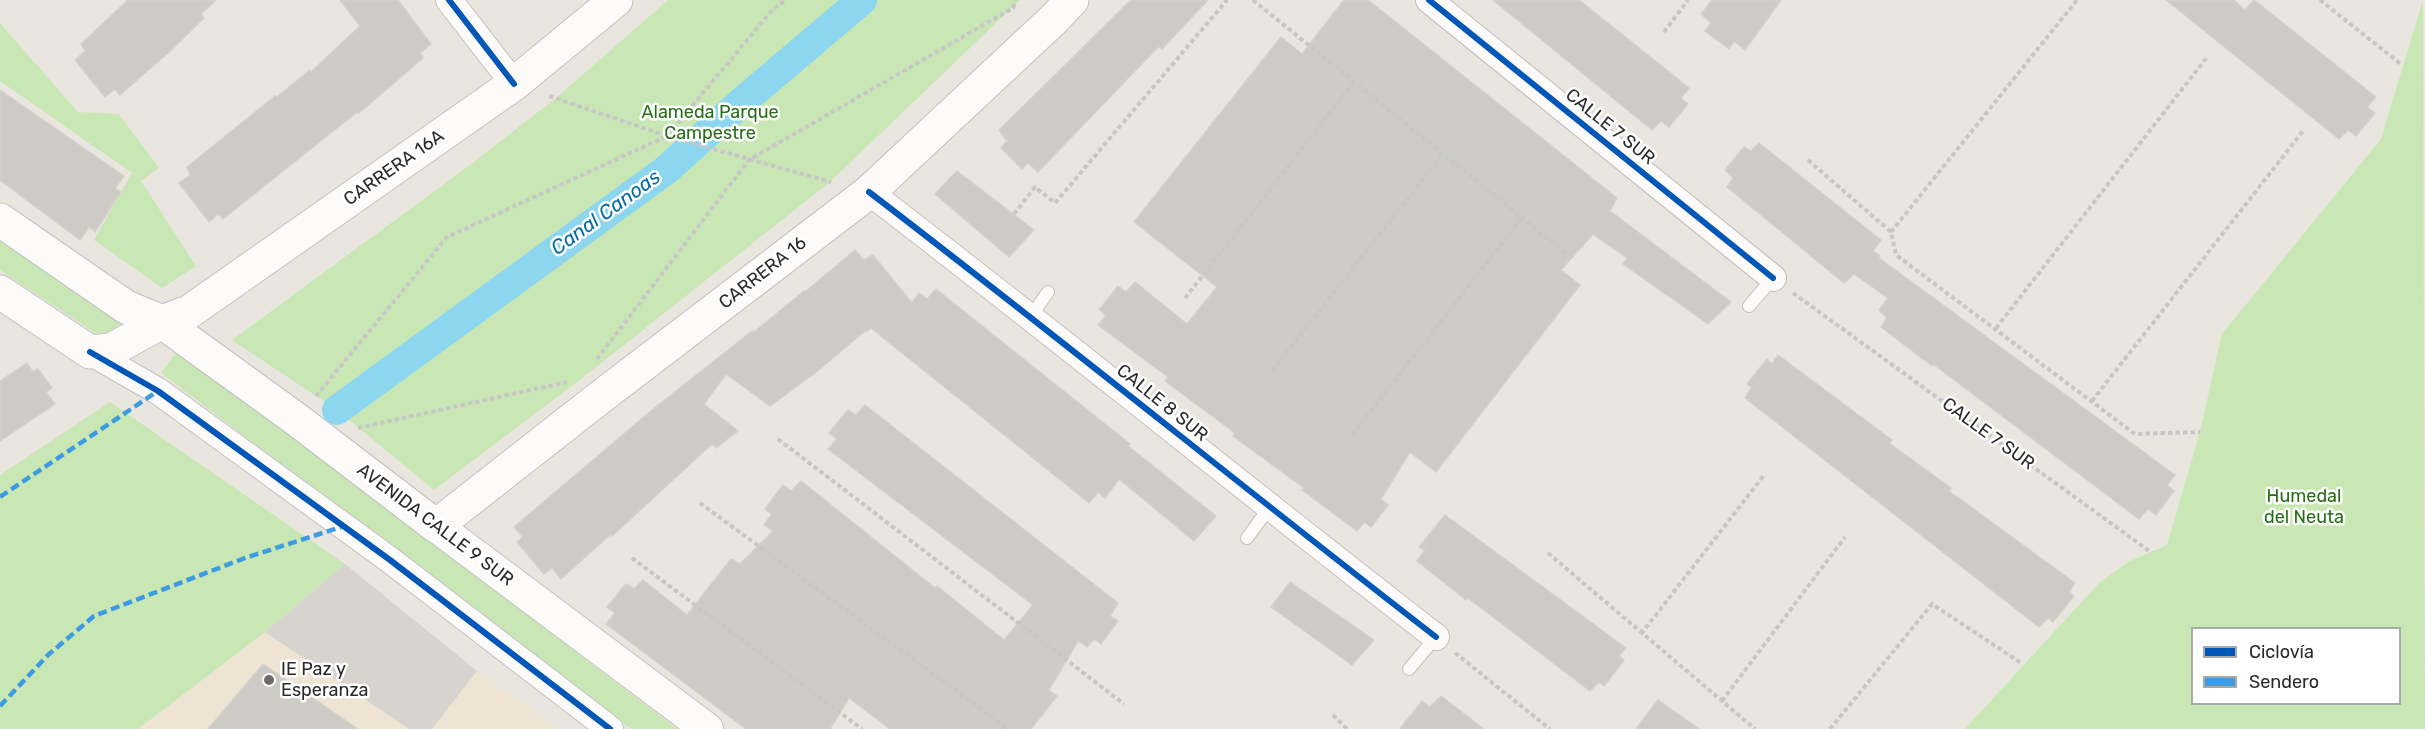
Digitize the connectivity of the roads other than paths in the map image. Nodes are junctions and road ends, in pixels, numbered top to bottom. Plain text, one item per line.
1 (449, 0) edge
2 (616, 0) edge
3 (1072, 0) edge
4 (1429, 0) edge
5 (514, 84) junction
6 (869, 192) junction
7 (0, 220) edge
8 (1773, 278) joint
9 (0, 292) edge
10 (1048, 292) dead end
11 (1749, 306) dead end
12 (1031, 316) junction
13 (162, 322) junction
14 (90, 352) junction
15 (1269, 508) junction
16 (436, 526) junction
17 (1247, 538) dead end
18 (1436, 637) joint
19 (1409, 669) dead end
20 (610, 729) edge
21 (707, 729) edge

1 - 5 street
2 - 5 main road, CARRERA 16A
3 - 6 main road, CARRERA 16
4 - 8 street, CALLE 7 SUR
5 - 13 main road, CARRERA 16A
6 - 12 street, CALLE 8 SUR
6 - 16 main road, CARRERA 16
7 - 13 main road, AVENIDA CALLE 9 SUR
8 - 11 lane
9 - 14 main road
10 - 12 lane
12 - 15 street, CALLE 8 SUR
13 - 14 main road
13 - 16 main road, AVENIDA CALLE 9 SUR
14 - 20 street
15 - 17 lane
15 - 18 street, CALLE 8 SUR
16 - 21 street, AVENIDA CALLE 9 SUR
18 - 19 lane

